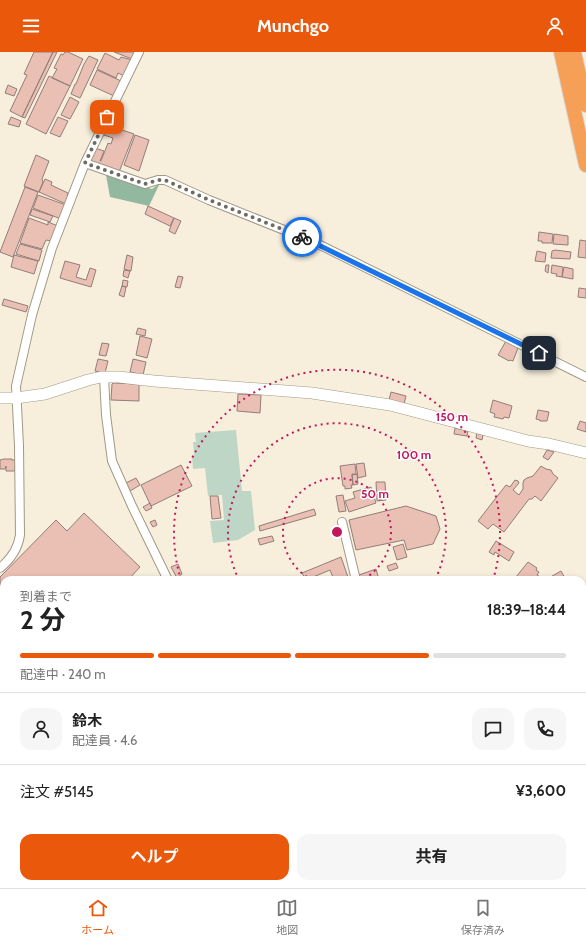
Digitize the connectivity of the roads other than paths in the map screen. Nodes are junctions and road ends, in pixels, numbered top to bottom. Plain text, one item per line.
1 (139, 52) edge
2 (561, 52) edge
3 (574, 52) edge
4 (569, 90) junction
5 (585, 96) edge
6 (85, 163) junction
7 (586, 164) edge
8 (104, 377) junction
9 (586, 377) edge
10 (0, 398) edge
11 (16, 398) junction
12 (586, 453) edge
13 (342, 522) dead end
14 (0, 568) edge
15 (166, 576) edge
16 (355, 576) edge

1 - 6 street
2 - 4 highway
3 - 5 highway
4 - 5 highway
4 - 7 highway
6 - 9 street
6 - 11 street
8 - 11 street
8 - 12 street
8 - 15 street
10 - 11 street
11 - 14 street
13 - 16 street

